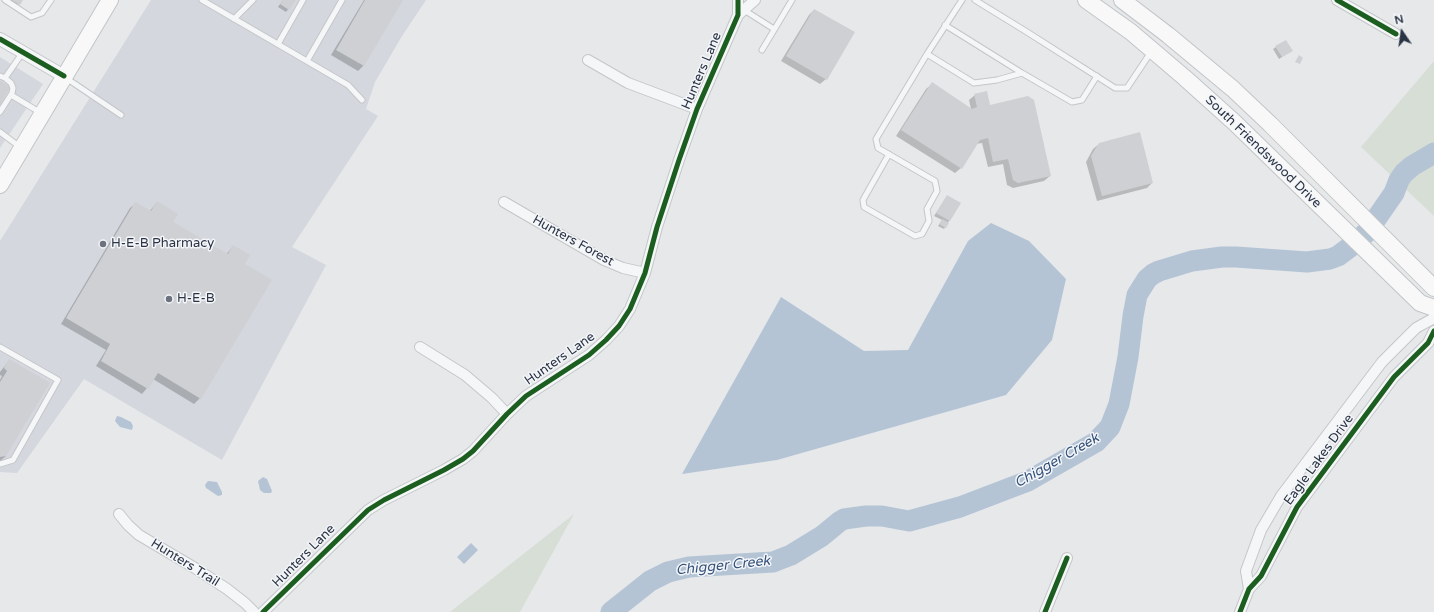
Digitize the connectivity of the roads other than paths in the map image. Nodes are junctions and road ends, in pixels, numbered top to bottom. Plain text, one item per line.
1 (5, 0) edge
2 (51, 0) edge
3 (202, 0) edge
4 (253, 0) edge
5 (303, 0) edge
6 (342, 0) edge
7 (738, 0) edge
8 (755, 0) edge
9 (792, 0) edge
10 (962, 0) edge
11 (974, 0) edge
12 (1086, 0) edge
13 (1122, 0) edge
14 (1337, 0) edge
15 (107, 1) edge
16 (741, 12) junction
17 (234, 19) junction
18 (946, 25) junction
19 (774, 29) junction
20 (1396, 34) dead end
21 (0, 39) edge
22 (278, 44) junction
23 (762, 50) dead end
24 (1152, 50) junction
25 (23, 52) junction
26 (927, 54) junction
27 (588, 60) dead end
28 (307, 61) junction
29 (1022, 73) junction
30 (64, 76) junction
31 (1096, 76) junction
32 (3, 77) edge
33 (11, 95) junction
34 (362, 100) dead end
35 (697, 109) junction
36 (0, 112) edge
37 (42, 114) junction
38 (121, 115) dead end
39 (0, 132) edge
40 (22, 148) junction
41 (889, 154) junction
42 (0, 185) edge
43 (504, 202) dead end
44 (645, 274) junction
45 (1434, 288) edge
46 (1434, 308) edge
47 (1434, 318) edge
48 (1434, 331) edge
49 (0, 347) edge
50 (420, 347) dead end
51 (507, 414) junction
52 (0, 464) edge
53 (119, 514) dead end
54 (1067, 558) dead end
55 (1249, 589) junction
56 (254, 612) edge
57 (263, 612) edge
58 (1045, 612) edge
59 (1240, 612) edge

1 - 2 lane
3 - 17 lane
4 - 17 lane
5 - 22 lane
6 - 28 lane
7 - 16 street, Hunters Lane
8 - 16 street, Hunters Lane
9 - 19 lane
10 - 18 lane
11 - 31 lane
12 - 24 main road, South Friendswood Drive
13 - 45 main road, South Friendswood Drive
14 - 20 street
15 - 30 main road
16 - 19 lane
16 - 35 street, Hunters Lane
17 - 22 lane
18 - 26 lane
18 - 29 lane
19 - 23 lane
21 - 25 street
22 - 28 lane
24 - 31 lane
24 - 46 main road, South Friendswood Drive
25 - 30 street
25 - 32 lane
26 - 29 lane
26 - 41 lane
27 - 35 street
28 - 34 lane
29 - 31 lane
30 - 37 main road
30 - 38 lane
32 - 33 lane
33 - 36 lane
33 - 37 lane
35 - 44 street, Hunters Lane
37 - 40 main road
39 - 40 lane
40 - 42 main road
41 - 41 lane
43 - 44 street, Hunters Forest
44 - 51 street, Hunters Lane
47 - 55 street, Eagle Lakes Drive
48 - 55 street, Eagle Lakes Drive
49 - 52 lane
50 - 51 street
51 - 57 street, Hunters Lane
53 - 56 street, Hunters Trail
54 - 58 street
55 - 59 street, Eagle Lakes Drive

